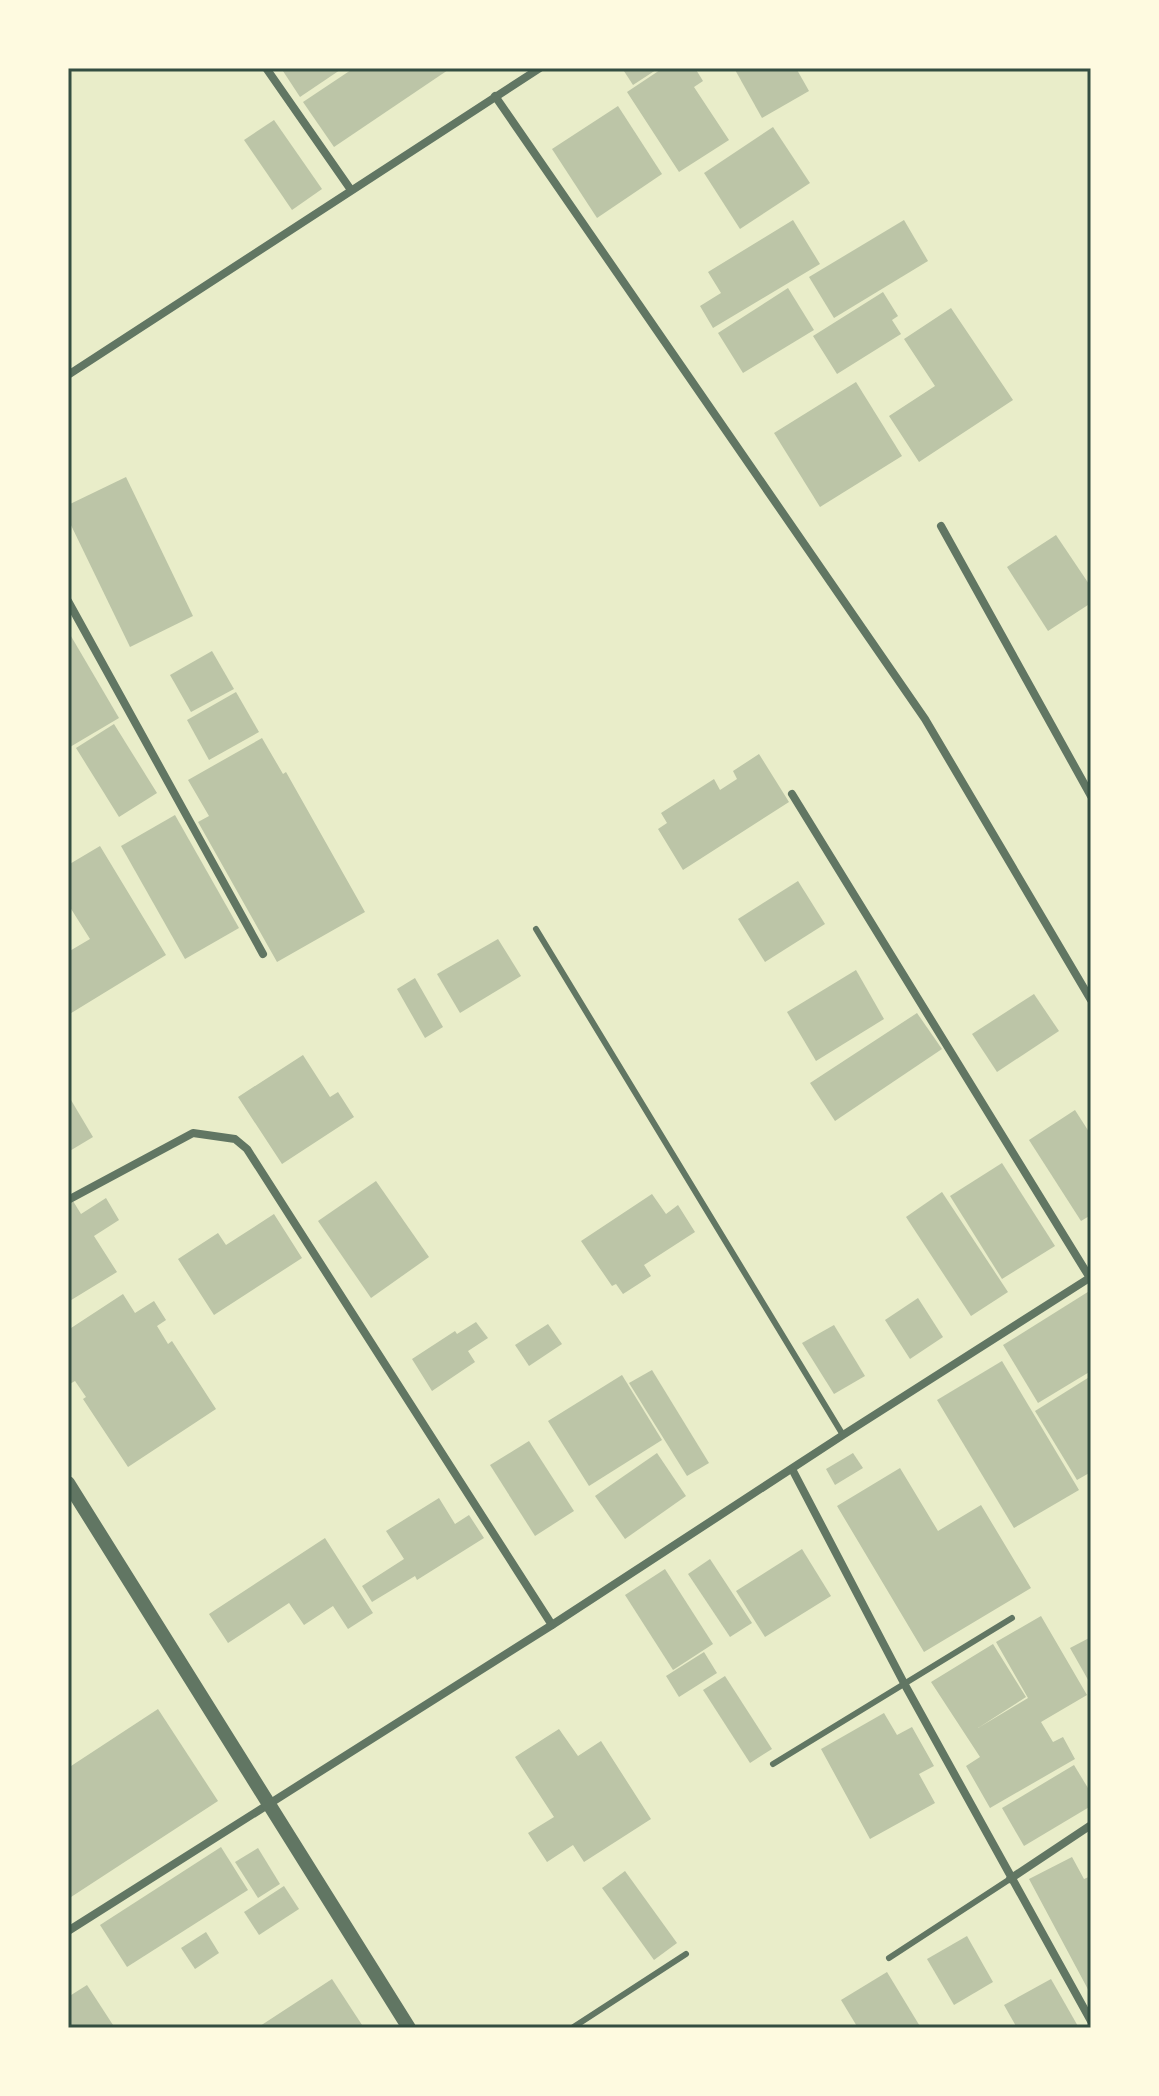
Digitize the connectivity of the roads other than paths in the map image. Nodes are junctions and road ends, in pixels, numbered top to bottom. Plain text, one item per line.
1 (266, 68) edge
2 (540, 68) edge
3 (495, 96) junction
4 (351, 190) junction
5 (68, 375) edge
6 (941, 526) dead end
7 (68, 601) edge
8 (792, 794) dead end
9 (1091, 796) edge
10 (536, 929) dead end
11 (263, 954) dead end
12 (1091, 1000) edge
13 (68, 1200) edge
14 (1090, 1277) edge
15 (843, 1435) junction
16 (792, 1469) junction
17 (68, 1483) edge
18 (1012, 1618) dead end
19 (552, 1625) junction
20 (905, 1685) junction
21 (773, 1764) dead end
22 (269, 1803) junction
23 (1091, 1825) edge
24 (1010, 1879) junction
25 (68, 1931) edge
26 (686, 1954) dead end
27 (889, 1958) dead end
28 (1091, 2021) edge
29 (409, 2028) edge
30 (572, 2028) edge

1 - 4 street
2 - 3 street
3 - 4 street
3 - 12 street
4 - 5 street
6 - 9 street
7 - 11 street
8 - 14 street
10 - 15 lane
13 - 19 street
14 - 15 street
15 - 16 street
16 - 19 street
16 - 20 street
17 - 22 street
18 - 20 lane
19 - 22 street
20 - 21 lane
20 - 24 street
22 - 25 street
22 - 29 street
23 - 24 street
24 - 27 lane
24 - 28 street
26 - 30 lane

